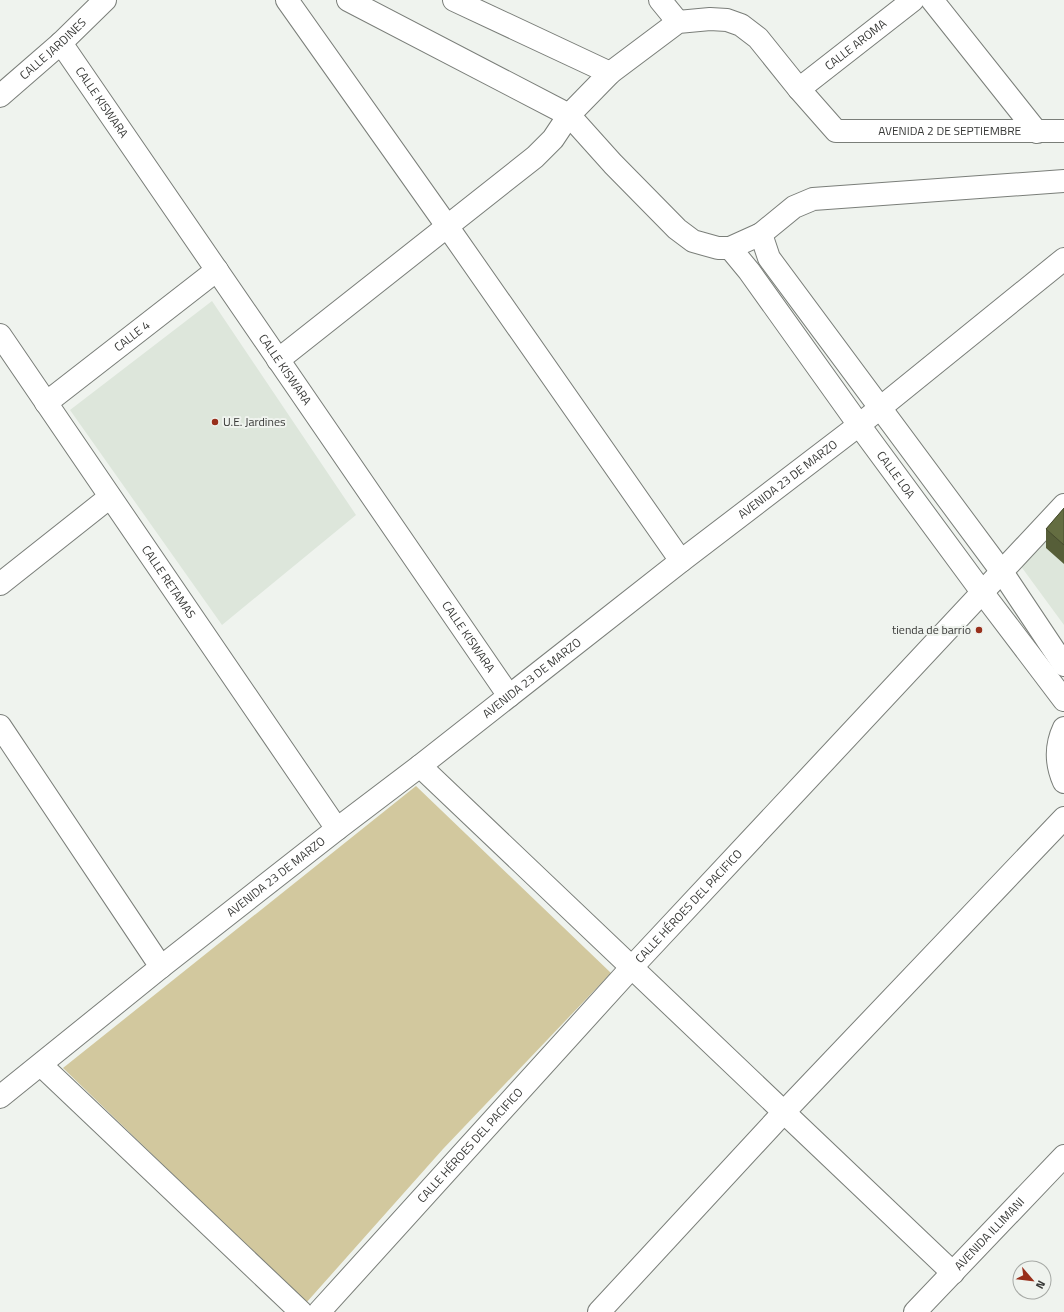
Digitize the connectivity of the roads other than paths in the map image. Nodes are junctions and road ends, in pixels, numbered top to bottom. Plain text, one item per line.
1 (104, 0) edge
2 (287, 0) edge
3 (348, 0) edge
4 (454, 0) edge
5 (660, 0) edge
6 (913, 0) edge
7 (932, 0) edge
8 (678, 22) junction
9 (61, 43) junction
10 (610, 73) junction
11 (799, 89) junction
12 (0, 96) edge
13 (569, 114) junction
14 (1064, 131) edge
15 (1037, 132) junction
16 (1064, 181) edge
17 (447, 226) junction
18 (761, 234) junction
19 (730, 248) junction
20 (1064, 259) edge
21 (217, 270) junction
22 (0, 335) edge
23 (278, 360) junction
24 (46, 403) junction
25 (880, 408) junction
26 (859, 425) junction
27 (110, 497) junction
28 (1064, 505) edge
29 (681, 561) junction
30 (1002, 572) junction
31 (0, 584) edge
32 (982, 592) junction
33 (1064, 665) edge
34 (509, 696) junction
35 (1064, 700) edge
36 (0, 726) edge
37 (1064, 728) edge
38 (420, 766) junction
39 (1064, 782) edge
40 (1064, 818) edge
41 (336, 829) junction
42 (161, 967) junction
43 (632, 967) junction
44 (40, 1065) junction
45 (0, 1097) edge
46 (784, 1112) junction
47 (1064, 1156) edge
48 (953, 1273) junction
49 (301, 1312) edge
50 (318, 1312) edge
51 (599, 1312) edge
52 (915, 1312) edge

1 - 9 street, CALLE JARDINES
2 - 17 street
3 - 13 street
4 - 10 street
5 - 8 street
6 - 11 street, CALLE AROMA
7 - 15 street
8 - 10 street
8 - 11 street
9 - 12 street, CALLE JARDINES
9 - 21 street, CALLE KISWARA
10 - 13 street
11 - 15 street, AVENIDA 2 DE SEPTIEMBRE
13 - 17 street
13 - 19 street
14 - 15 street, AVENIDA 2 DE SEPTIEMBRE
16 - 18 street
17 - 23 street
17 - 29 street
18 - 19 street
18 - 25 street
19 - 26 street, CALLE LOA
20 - 25 street, AVENIDA 23 DE MARZO
21 - 23 street, CALLE KISWARA
21 - 24 street, CALLE 4
22 - 24 street, CALLE RETAMAS
23 - 34 street, CALLE KISWARA
24 - 27 street, CALLE RETAMAS
25 - 26 street, AVENIDA 23 DE MARZO
25 - 30 street
26 - 29 street, AVENIDA 23 DE MARZO
26 - 32 street, CALLE LOA
27 - 31 street
27 - 41 street, CALLE RETAMAS
28 - 30 street, CALLE HÉROES DEL PACIFICO
29 - 34 street, AVENIDA 23 DE MARZO
30 - 32 street, CALLE HÉROES DEL PACIFICO
30 - 33 street
32 - 35 street, CALLE LOA
32 - 43 street, CALLE HÉROES DEL PACIFICO
34 - 38 street, AVENIDA 23 DE MARZO
36 - 42 street
37 - 39 street
38 - 41 street, AVENIDA 23 DE MARZO
38 - 43 street
40 - 46 street
41 - 42 street, AVENIDA 23 DE MARZO
42 - 44 street, AVENIDA 23 DE MARZO
43 - 46 street
43 - 50 street, CALLE HÉROES DEL PACIFICO
44 - 45 street, AVENIDA 23 DE MARZO
44 - 49 street
46 - 48 street
46 - 51 street
47 - 48 street, AVENIDA ILLIMANI
48 - 52 street, AVENIDA ILLIMANI

